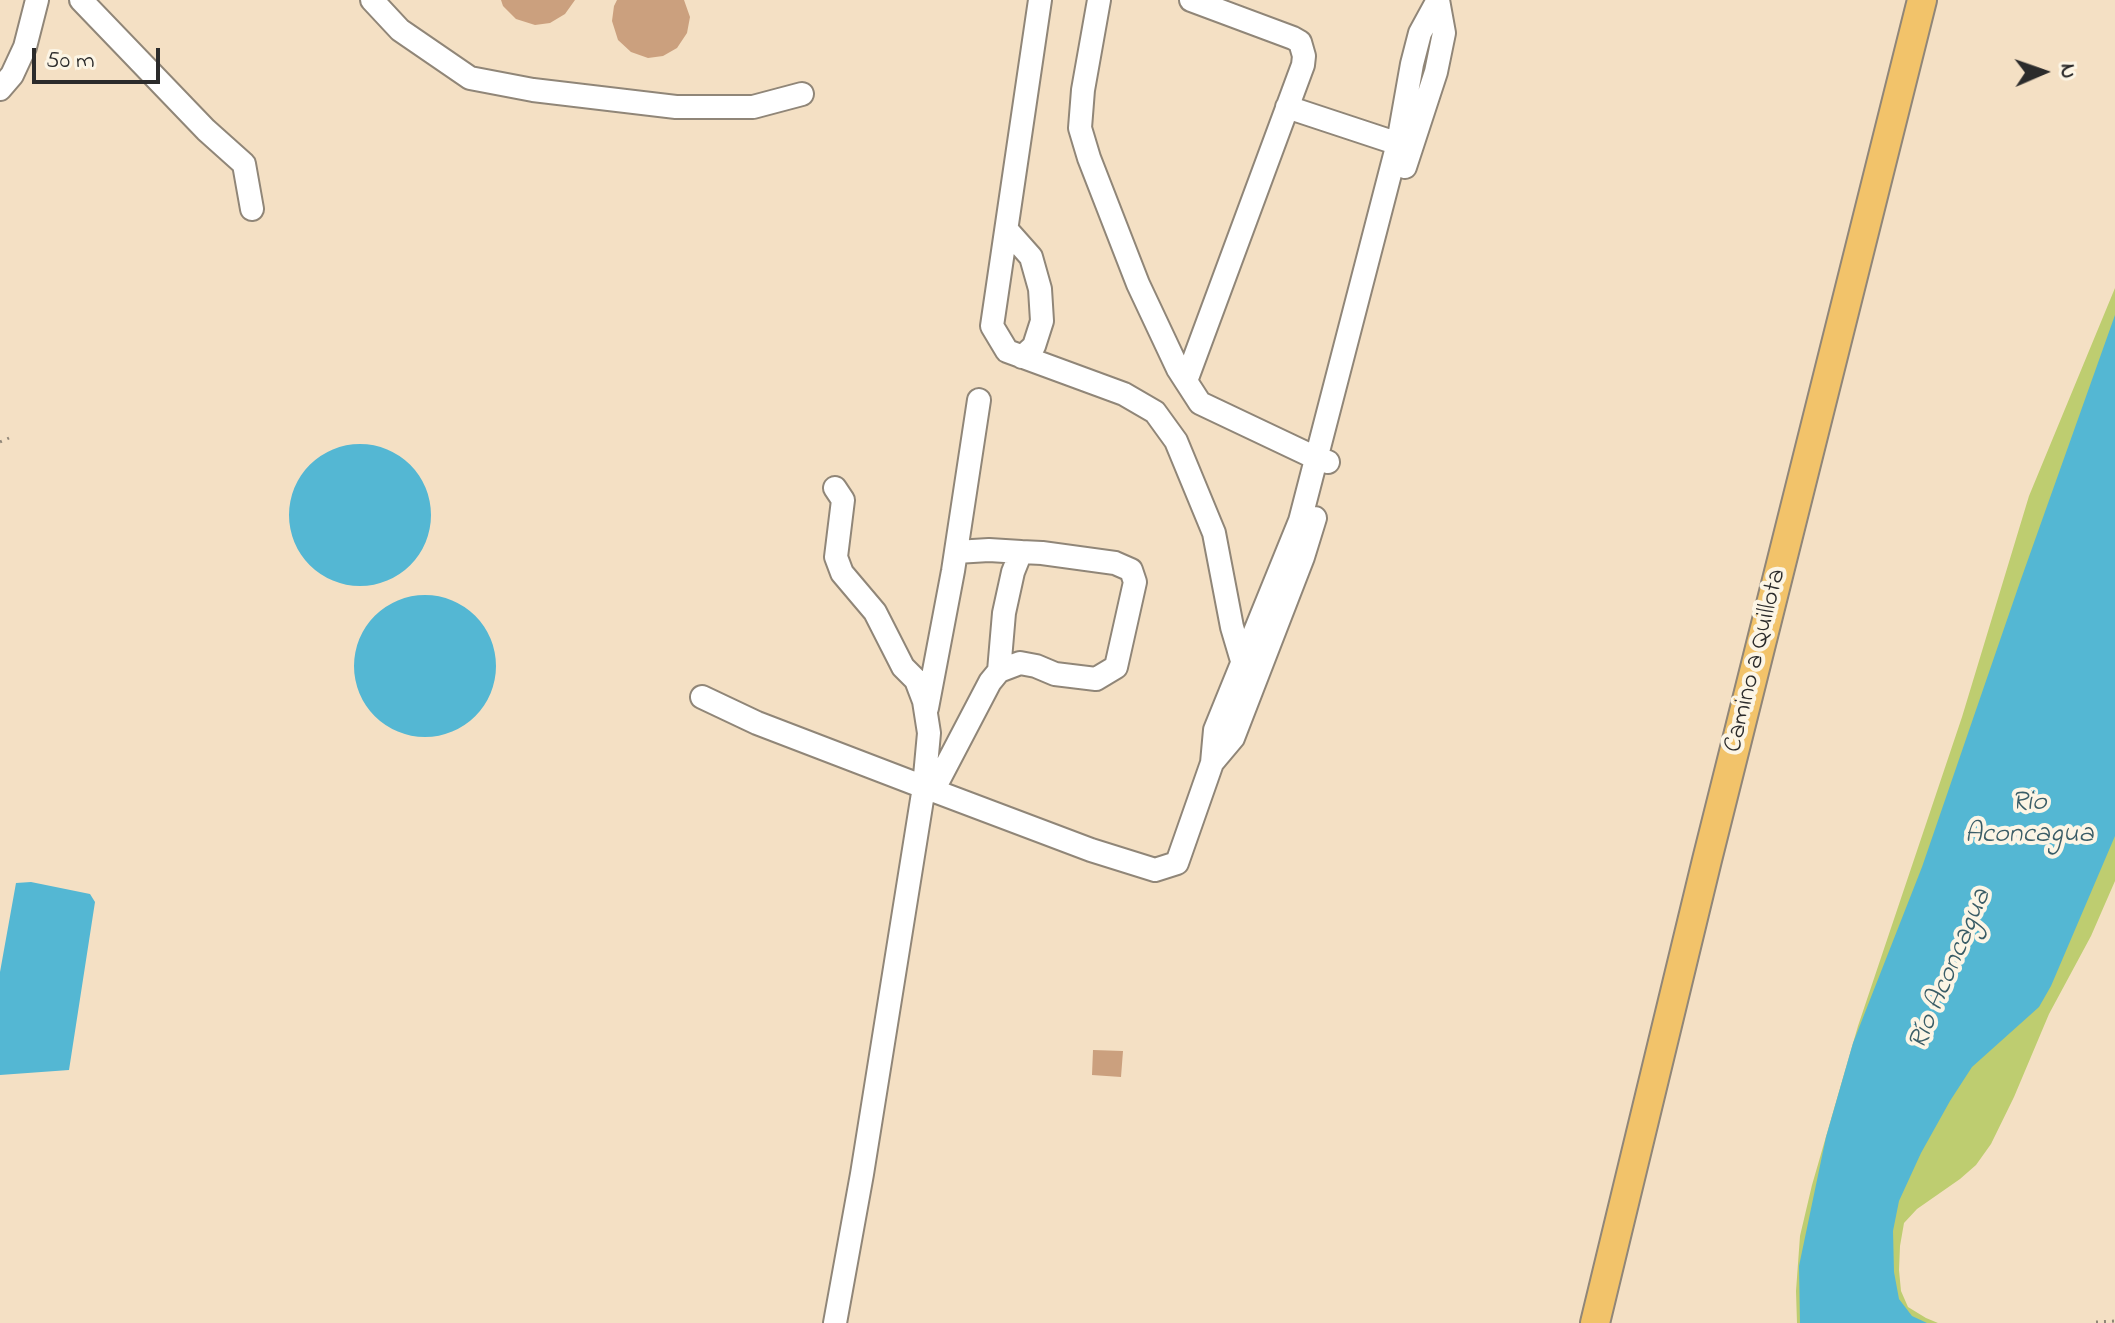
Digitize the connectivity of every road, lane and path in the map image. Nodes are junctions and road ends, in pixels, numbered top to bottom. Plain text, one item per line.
1 (37, 0) edge
2 (81, 0) edge
3 (372, 0) edge
4 (1040, 0) edge
5 (1099, 0) edge
6 (1191, 0) edge
7 (1438, 0) edge
8 (1922, 0) edge
9 (0, 89) edge
10 (802, 94) dead end
11 (1287, 107) junction
12 (1404, 145) junction
13 (252, 209) dead end
14 (1007, 230) junction
15 (1022, 357) junction
16 (1186, 381) junction
17 (979, 400) dead end
18 (9, 438) dead end
19 (0, 442) edge
20 (1323, 460) junction
21 (835, 488) dead end
22 (956, 552) junction
23 (1021, 552) junction
24 (1242, 665) junction
25 (999, 671) junction
26 (1251, 691) junction
27 (702, 697) dead end
28 (926, 713) junction
29 (1212, 763) junction
30 (929, 788) junction
31 (2115, 1321) edge
32 (2096, 1322) edge
33 (835, 1323) edge
34 (1595, 1323) edge

1 - 9 lane
2 - 13 lane
3 - 10 lane
4 - 14 lane
5 - 16 lane
6 - 11 lane
7 - 12 lane
8 - 34 main road, Camino a Quillota
11 - 12 lane
11 - 16 lane
12 - 20 lane
14 - 15 lane
14 - 15 lane
15 - 24 lane
16 - 20 lane
17 - 22 lane
18 - 19 path
20 - 24 lane
20 - 26 lane
21 - 28 lane
22 - 23 lane
22 - 28 lane
23 - 25 lane
23 - 25 lane
24 - 26 lane
24 - 29 lane
25 - 30 lane
26 - 29 lane
27 - 30 lane
28 - 30 lane
29 - 30 lane
30 - 33 lane
31 - 32 path

